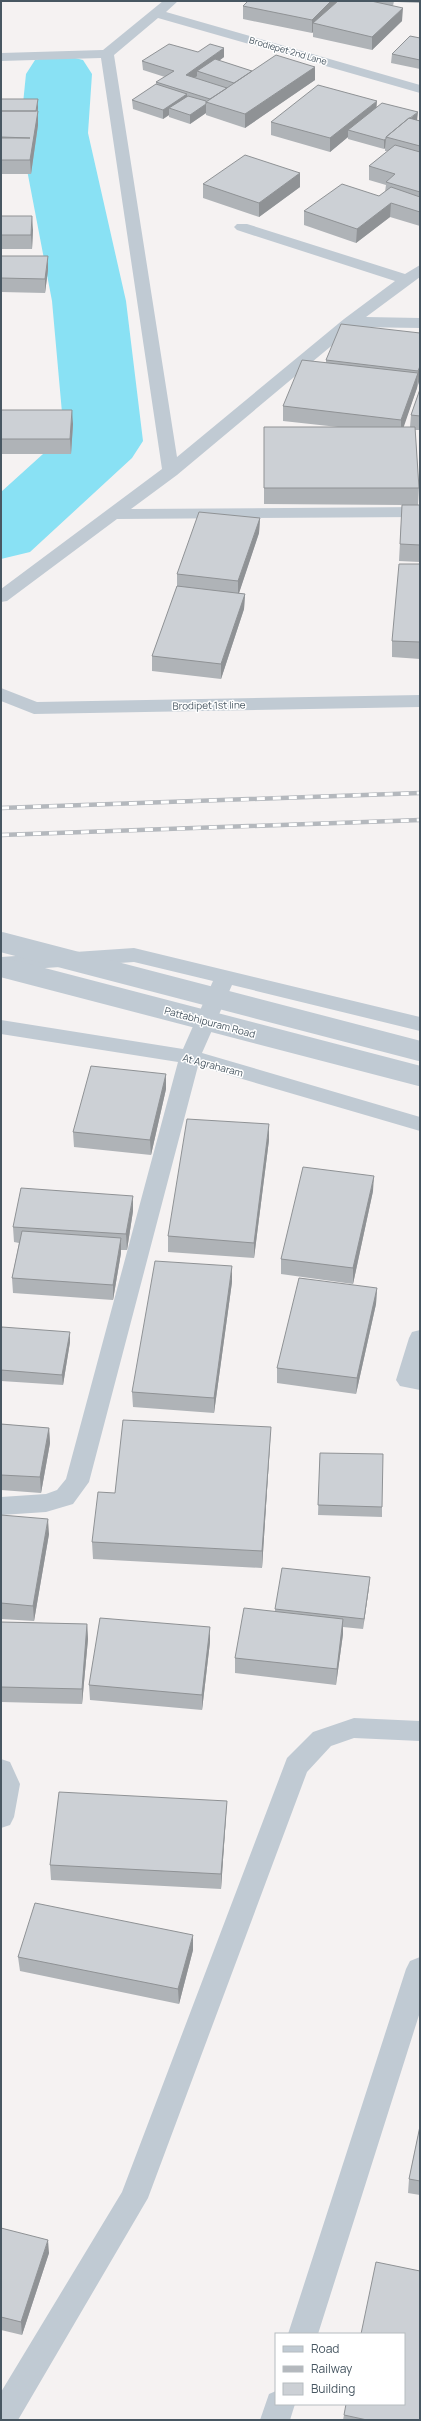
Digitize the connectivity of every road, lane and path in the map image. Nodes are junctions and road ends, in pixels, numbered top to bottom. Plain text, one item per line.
1 (171, 1) edge
2 (155, 13) junction
3 (107, 54) junction
4 (1, 57) edge
5 (420, 89) edge
6 (242, 227) dead end
7 (414, 275) edge
8 (350, 322) junction
9 (420, 324) edge
10 (170, 471) junction
11 (420, 512) edge
12 (113, 514) junction
13 (1, 597) edge
14 (1, 694) edge
15 (420, 701) edge
16 (1, 942) edge
17 (1, 964) edge
18 (1, 967) edge
19 (225, 977) junction
20 (420, 1024) edge
21 (1, 1028) edge
22 (420, 1051) edge
23 (190, 1057) junction
24 (420, 1076) edge
25 (420, 1124) edge
26 (420, 1338) edge
27 (420, 1381) edge
28 (1, 1506) edge
29 (420, 1731) edge
30 (1, 1770) edge
31 (1, 1817) edge
32 (420, 1969) edge
33 (303, 2333) edge
34 (280, 2405) edge
35 (1, 2420) edge
36 (275, 2420) edge

1 - 2 street
2 - 3 street
2 - 5 street, Brodiepet 2nd Lane
3 - 4 street
3 - 10 street
6 - 7 street
7 - 8 street
8 - 9 street
8 - 10 street
10 - 12 street
11 - 12 street
12 - 13 street
14 - 15 street, Brodipet 1st line
16 - 22 street, bridge
17 - 19 street
18 - 24 street, Pattabhipuram Road, bridge
19 - 20 street
19 - 23 street
21 - 23 street, At Agraharam
23 - 25 street, At Agraharam
23 - 28 street
26 - 27 street
29 - 35 street
30 - 31 street
32 - 33 street
34 - 36 street

